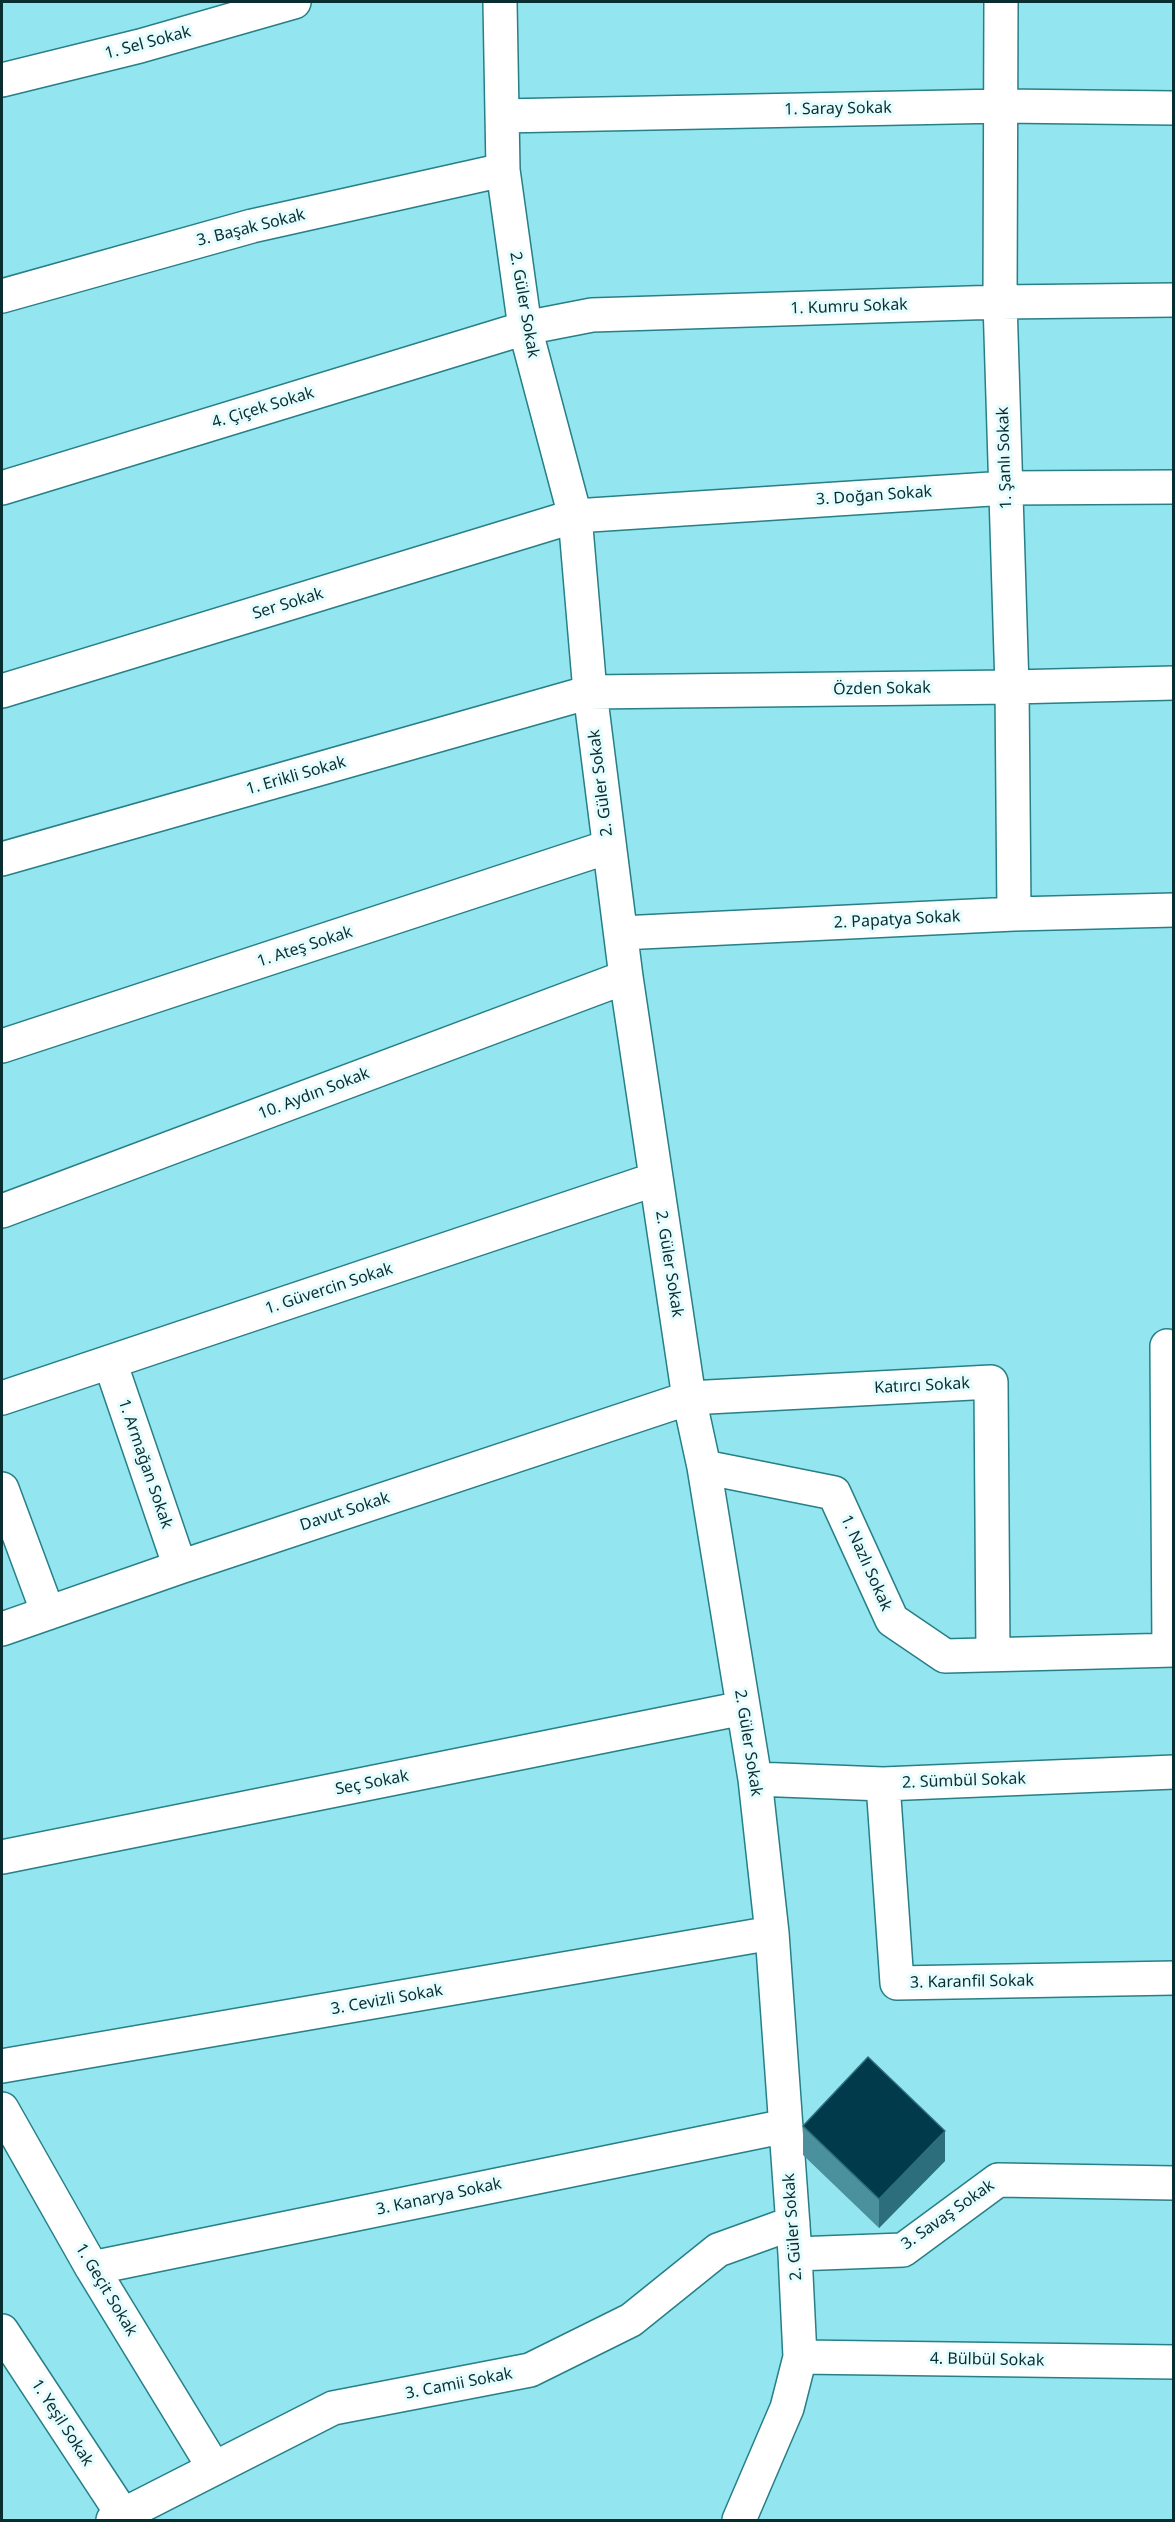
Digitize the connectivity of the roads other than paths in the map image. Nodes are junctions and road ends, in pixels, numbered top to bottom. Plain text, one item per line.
1 (294, 2) edge
2 (500, 2) edge
3 (1001, 2) edge
4 (2, 80) edge
5 (1002, 106) junction
6 (1173, 108) edge
7 (502, 116) junction
8 (503, 170) junction
9 (2, 296) edge
10 (1173, 300) edge
11 (1000, 302) junction
12 (525, 328) junction
13 (1173, 486) edge
14 (2, 488) edge
15 (1006, 488) junction
16 (575, 516) junction
17 (1173, 683) edge
18 (1012, 687) junction
19 (2, 691) edge
20 (590, 692) junction
21 (608, 847) junction
22 (2, 859) edge
23 (1173, 910) edge
24 (1014, 914) junction
25 (621, 933) junction
26 (626, 977) junction
27 (2, 1046) edge
28 (656, 1179) junction
29 (2, 1211) edge
30 (1167, 1346) dead end
31 (110, 1362) junction
32 (2, 1398) edge
33 (689, 1398) junction
34 (704, 1467) junction
35 (2, 1489) edge
36 (180, 1567) junction
37 (48, 1613) junction
38 (2, 1629) edge
39 (1171, 1650) edge
40 (993, 1654) junction
41 (743, 1708) junction
42 (1173, 1772) edge
43 (755, 1779) junction
44 (883, 1784) junction
45 (2, 1857) edge
46 (772, 1933) junction
47 (1173, 1978) edge
48 (2, 2066) edge
49 (2, 2109) edge
50 (786, 2126) junction
51 (1173, 2183) edge
52 (794, 2239) junction
53 (92, 2268) junction
54 (2, 2331) edge
55 (800, 2357) junction
56 (1173, 2362) edge
57 (214, 2468) junction
58 (118, 2518) edge
59 (739, 2520) edge

1 - 4 street, 1. Sel Sokak
2 - 7 street, 2. Güler Sokak
3 - 5 street, 1. Şanlı Sokak
5 - 6 street, 1. Saray Sokak
5 - 7 street, 1. Saray Sokak
5 - 11 street, 1. Şanlı Sokak
7 - 8 street, 2. Güler Sokak
8 - 9 street, 3. Başak Sokak
8 - 12 street, 2. Güler Sokak
10 - 11 street, 1. Kumru Sokak
11 - 12 street, 1. Kumru Sokak
11 - 15 street, 1. Şanlı Sokak
12 - 14 street, 4. Çiçek Sokak
12 - 16 street, 2. Güler Sokak
13 - 15 street, 3. Doğan Sokak
15 - 16 street, 3. Doğan Sokak
15 - 18 street, 1. Şanlı Sokak
16 - 19 street, Ser Sokak
16 - 20 street, 2. Güler Sokak
17 - 18 street, Özden Sokak
18 - 20 street, Özden Sokak
18 - 24 street, 1. Şanlı Sokak
20 - 21 street, 2. Güler Sokak
20 - 22 street, 1. Erikli Sokak
21 - 25 street, 2. Güler Sokak
21 - 27 street, 1. Ateş Sokak
23 - 24 street, 2. Papatya Sokak
24 - 25 street, 2. Papatya Sokak
25 - 26 street, 2. Güler Sokak
26 - 28 street, 2. Güler Sokak
26 - 29 street, 10. Aydın Sokak
28 - 31 street, 1. Güvercin Sokak
28 - 33 street, 2. Güler Sokak
30 - 39 street
31 - 32 street, 1. Güvercin Sokak
31 - 36 street, 1. Armağan Sokak
33 - 34 street, 2. Güler Sokak
33 - 36 street, Davut Sokak
33 - 40 street, Katırcı Sokak
34 - 40 street, 1. Nazlı Sokak
34 - 41 street, 2. Güler Sokak
35 - 37 street
36 - 37 street, Davut Sokak
37 - 38 street, Davut Sokak
39 - 40 street, 1. Nazlı Sokak
41 - 43 street, 2. Güler Sokak
41 - 45 street, Seç Sokak
42 - 44 street, 2. Sümbül Sokak
43 - 44 street, 2. Sümbül Sokak
43 - 46 street, 2. Güler Sokak
44 - 47 street, 3. Karanfil Sokak
46 - 48 street, 3. Cevizli Sokak
46 - 50 street, 2. Güler Sokak
49 - 53 street, 1. Geçit Sokak
50 - 52 street, 2. Güler Sokak
50 - 53 street, 3. Kanarya Sokak
51 - 52 street, 3. Savaş Sokak
52 - 55 street, 2. Güler Sokak
52 - 57 street, 3. Camii Sokak
53 - 57 street, 1. Geçit Sokak
54 - 58 street, 1. Yeşil Sokak
55 - 56 street, 4. Bülbül Sokak
55 - 59 street, 2. Güler Sokak
57 - 58 street, 3. Camii Sokak

